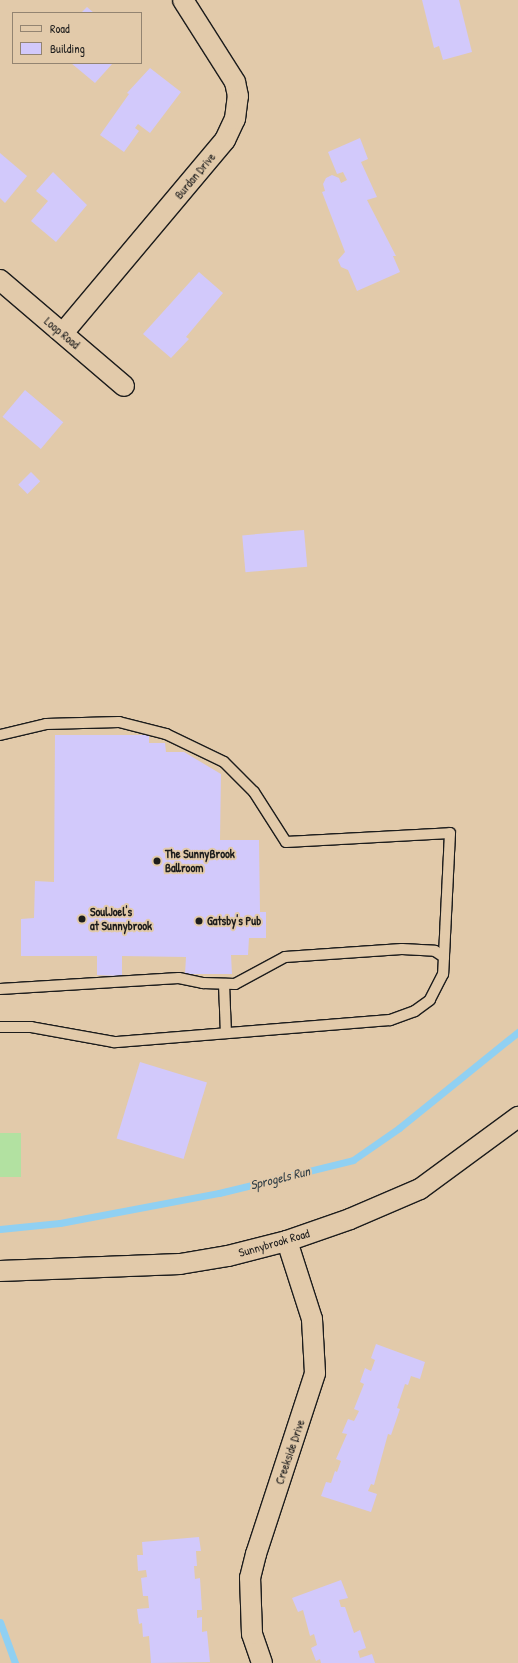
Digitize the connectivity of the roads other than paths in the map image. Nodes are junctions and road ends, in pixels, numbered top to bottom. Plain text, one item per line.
1 (183, 0) edge
2 (0, 280) edge
3 (63, 333) junction
4 (124, 386) dead end
5 (0, 735) edge
6 (444, 957) junction
7 (224, 984) junction
8 (0, 989) edge
9 (0, 1027) edge
10 (226, 1033) junction
11 (518, 1117) edge
12 (287, 1241) junction
13 (0, 1271) edge
14 (262, 1663) edge

1 - 3 street, Burdan Drive
2 - 3 street, Loop Road
3 - 4 street, Loop Road
5 - 6 lane
6 - 7 lane
6 - 10 lane
7 - 8 lane
7 - 10 lane
9 - 10 lane
11 - 12 street, Sunnybrook Road
12 - 13 street, Sunnybrook Road
12 - 14 street, Creekside Drive

